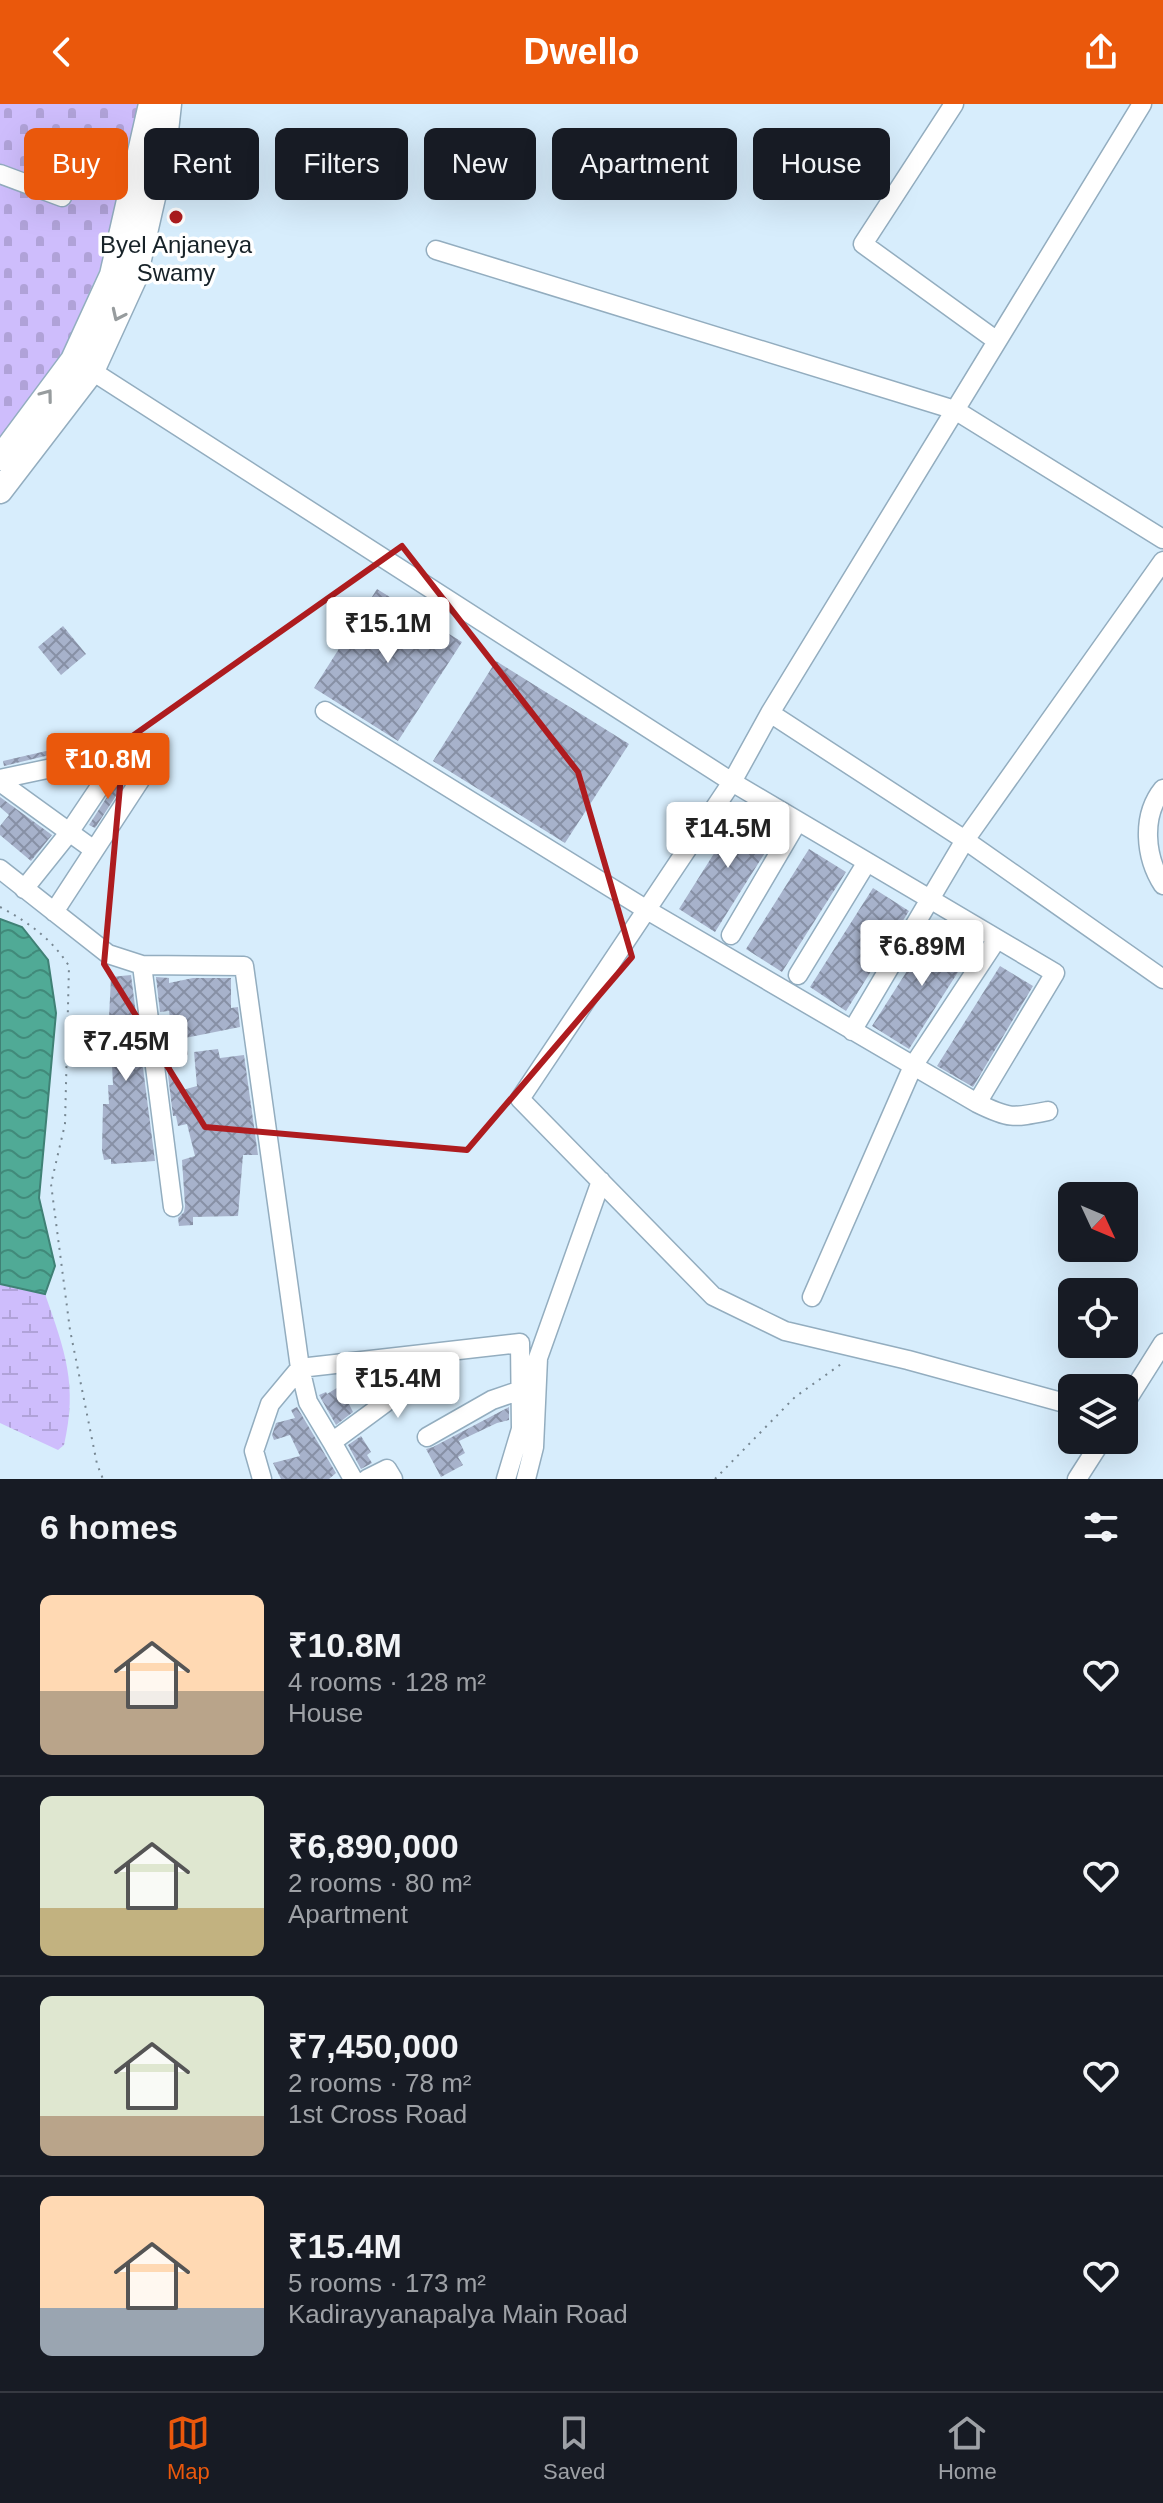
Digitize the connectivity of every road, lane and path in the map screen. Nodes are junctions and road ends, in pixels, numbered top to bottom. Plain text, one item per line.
1 (151, 104) edge
2 (169, 104) edge
3 (954, 104) edge
4 (1142, 104) edge
5 (0, 174) edge
6 (24, 183) edge
7 (436, 250) dead end
8 (997, 341) junction
9 (92, 371) junction
10 (955, 410) junction
11 (4, 445) edge
12 (0, 491) edge
13 (1163, 539) edge
14 (1163, 561) edge
15 (325, 711) dead end
16 (770, 713) junction
17 (146, 771) dead end
18 (0, 781) edge
19 (732, 782) junction
20 (1163, 789) edge
21 (798, 821) junction
22 (68, 834) junction
23 (965, 840) junction
24 (94, 850) junction
25 (867, 862) junction
26 (0, 869) edge
27 (1163, 885) edge
28 (24, 889) junction
29 (930, 899) junction
30 (0, 907) edge
31 (647, 910) junction
32 (54, 912) junction
33 (731, 935) dead end
34 (997, 939) junction
35 (142, 965) junction
36 (798, 975) dead end
37 (1163, 979) edge
38 (852, 1031) junction
39 (913, 1066) junction
40 (977, 1103) junction
41 (1048, 1111) dead end
42 (601, 1181) junction
43 (173, 1207) dead end
44 (812, 1297) dead end
45 (1163, 1343) edge
46 (868, 1351) junction
47 (371, 1362) junction
48 (300, 1368) junction
49 (1138, 1383) edge
50 (521, 1390) junction
51 (1058, 1401) edge
52 (427, 1437) dead end
53 (332, 1442) junction
54 (1093, 1454) edge
55 (103, 1479) edge
56 (262, 1479) edge
57 (353, 1479) edge
58 (367, 1479) edge
59 (393, 1479) edge
60 (506, 1479) edge
61 (526, 1479) edge
62 (715, 1479) edge
63 (1077, 1479) edge

11 -> 1 main road
2 -> 9 main road
3 - 8 street
4 - 8 street
5 - 6 street
7 - 10 street
8 - 10 street
9 - 12 main road
9 - 19 street
10 - 13 street
10 - 16 street
14 - 23 street
15 - 31 street
16 - 19 street
16 - 23 street
17 - 24 street
18 - 22 street
18 - 22 street
19 - 21 street
19 - 31 street
20 - 27 street
21 - 25 street
21 - 33 street
22 - 24 street
22 - 28 street
23 - 29 street
23 - 37 street
24 - 32 street
25 - 29 street
25 - 36 street
26 - 28 street
28 - 32 street
29 - 34 street
29 - 38 street
30 - 55 path
31 - 38 street
31 - 42 street
32 - 35 street
34 - 39 street
34 - 40 street
35 - 43 street
35 - 48 street
38 - 39 street
39 - 40 street
39 - 44 street
40 - 41 street
42 - 46 street
42 - 61 street
45 - 49 street
46 - 51 street
46 - 62 path
47 - 48 street
47 - 50 street
47 - 53 street
48 - 53 street
48 - 56 street
50 - 52 street
50 - 60 street
53 - 57 street
54 - 63 street
58 - 59 street

